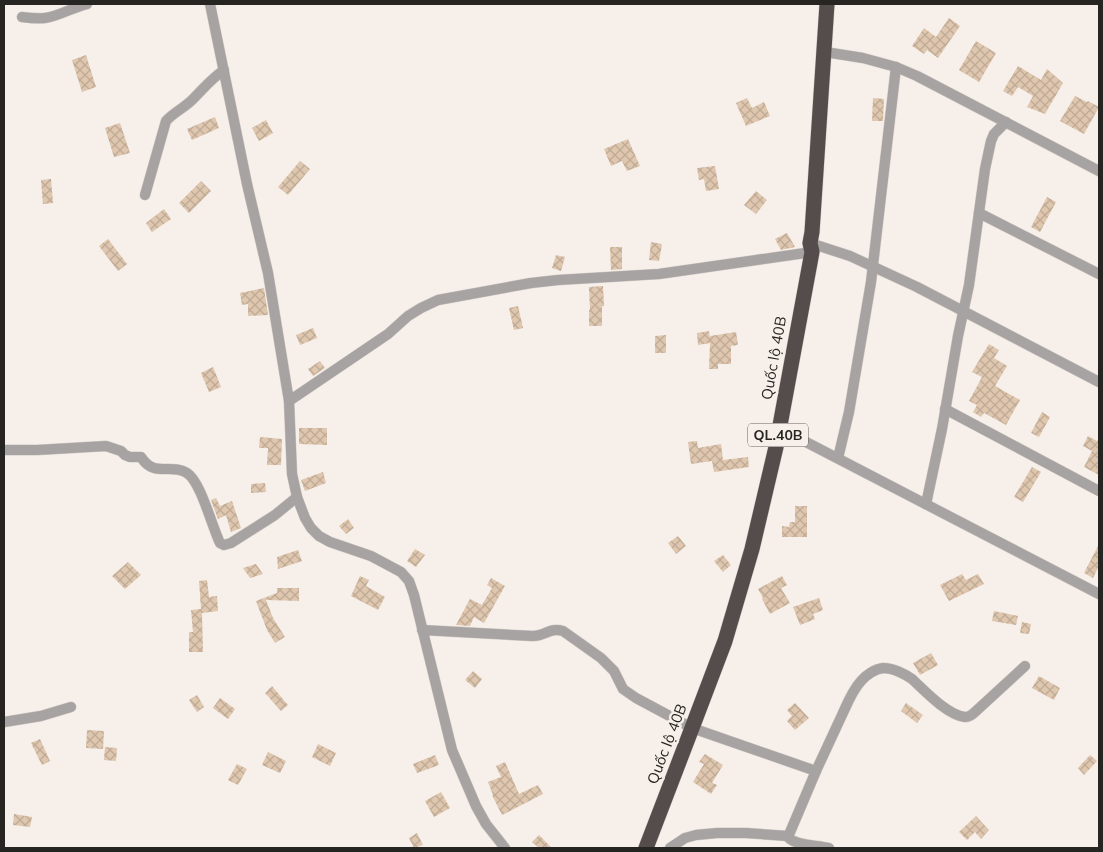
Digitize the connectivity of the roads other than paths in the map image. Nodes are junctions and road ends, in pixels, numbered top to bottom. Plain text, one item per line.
1 (87, 4) edge
2 (210, 4) edge
3 (827, 4) edge
4 (76, 5) edge
5 (22, 17) dead end
6 (825, 52) junction
7 (896, 67) junction
8 (224, 70) junction
9 (1006, 122) junction
10 (1099, 171) edge
11 (145, 195) dead end
12 (979, 213) junction
13 (811, 247) junction
14 (873, 267) junction
15 (1099, 274) edge
16 (964, 311) junction
17 (1099, 382) edge
18 (289, 401) junction
19 (945, 409) junction
20 (779, 428) junction
21 (4, 450) edge
22 (838, 458) junction
23 (1099, 491) edge
24 (297, 497) junction
25 (926, 504) junction
26 (1099, 594) edge
27 (422, 630) junction
28 (1025, 666) dead end
29 (71, 707) dead end
30 (4, 722) edge
31 (692, 728) junction
32 (816, 771) junction
33 (788, 836) junction
34 (505, 848) edge
35 (646, 848) edge
36 (670, 848) edge
37 (829, 848) edge

1 - 4 street
2 - 8 street
3 - 6 highway, Quốc lộ 40B / QL.40B
4 - 5 street
6 - 7 street
6 - 13 highway, Quốc lộ 40B / QL.40B
7 - 9 street
7 - 14 street
8 - 11 street
8 - 18 street
9 - 10 street
9 - 12 street
12 - 15 street
12 - 16 street
13 - 14 street
13 - 18 street
13 - 20 highway, Quốc lộ 40B / QL.40B
14 - 16 street
14 - 22 street
16 - 17 street
16 - 19 street
18 - 24 street
19 - 23 street
19 - 25 street
20 - 22 street
20 - 31 highway, Quốc lộ 40B / QL.40B
21 - 24 street
22 - 25 street
24 - 27 street
25 - 26 street
27 - 31 street
27 - 34 street
28 - 32 street
29 - 30 street
31 - 32 street
31 - 35 highway, Quốc lộ 40B / QL.40B
32 - 33 street
33 - 36 street
33 - 37 street

